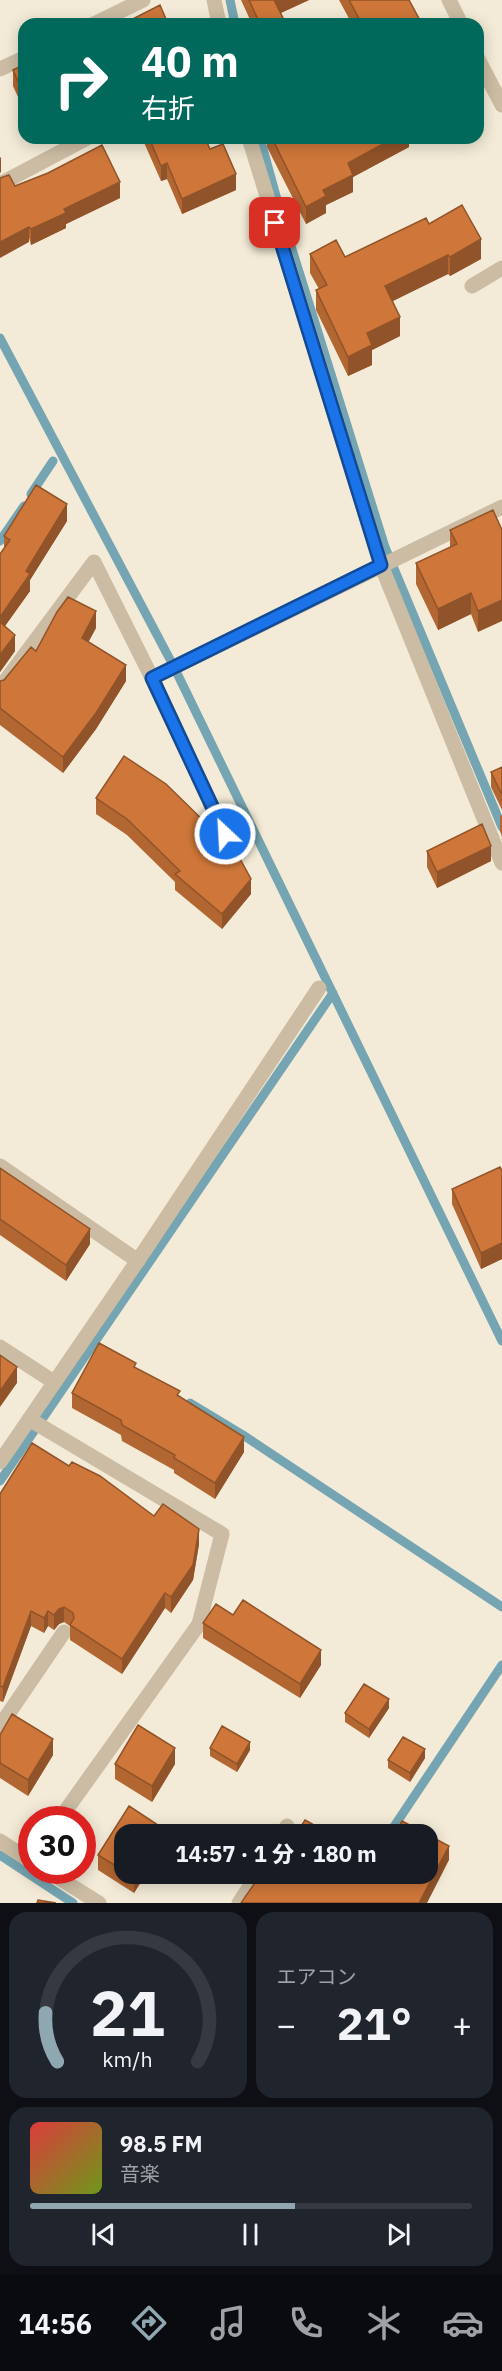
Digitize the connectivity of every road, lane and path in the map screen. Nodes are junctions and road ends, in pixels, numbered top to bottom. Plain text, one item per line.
1 (143, 0) edge
2 (214, 0) edge
3 (449, 0) edge
4 (106, 18) edge
5 (218, 18) edge
6 (458, 18) edge
7 (18, 61) edge
8 (0, 69) edge
9 (484, 70) edge
10 (502, 105) edge
11 (76, 144) edge
12 (251, 144) edge
13 (0, 184) edge
14 (502, 268) edge
15 (472, 286) dead end
16 (502, 507) edge
17 (388, 562) junction
18 (152, 678) junction
19 (0, 688) edge
20 (225, 834) edge
21 (502, 863) edge
22 (319, 988) dead end
23 (0, 1166) edge
24 (138, 1261) junction
25 (0, 1347) edge
26 (54, 1382) junction
27 (29, 1419) junction
28 (0, 1462) edge
29 (64, 1632) dead end
30 (0, 1726) edge
31 (69, 1806) edge
32 (0, 1841) edge
33 (18, 1852) edge
34 (68, 1884) edge
35 (251, 1884) edge
36 (99, 1903) edge
37 (239, 1903) edge

1 - 4 street
2 - 5 street
3 - 6 street
7 - 8 street
9 - 10 street
11 - 13 street
12 - 17 street
14 - 15 street
16 - 17 street
17 - 18 street
17 - 21 street
18 - 19 street
18 - 20 street
22 - 24 street
23 - 24 street
24 - 26 street
25 - 26 street
26 - 27 street
27 - 28 street
27 - 31 street
29 - 30 street
32 - 33 street
34 - 36 street
35 - 37 street

